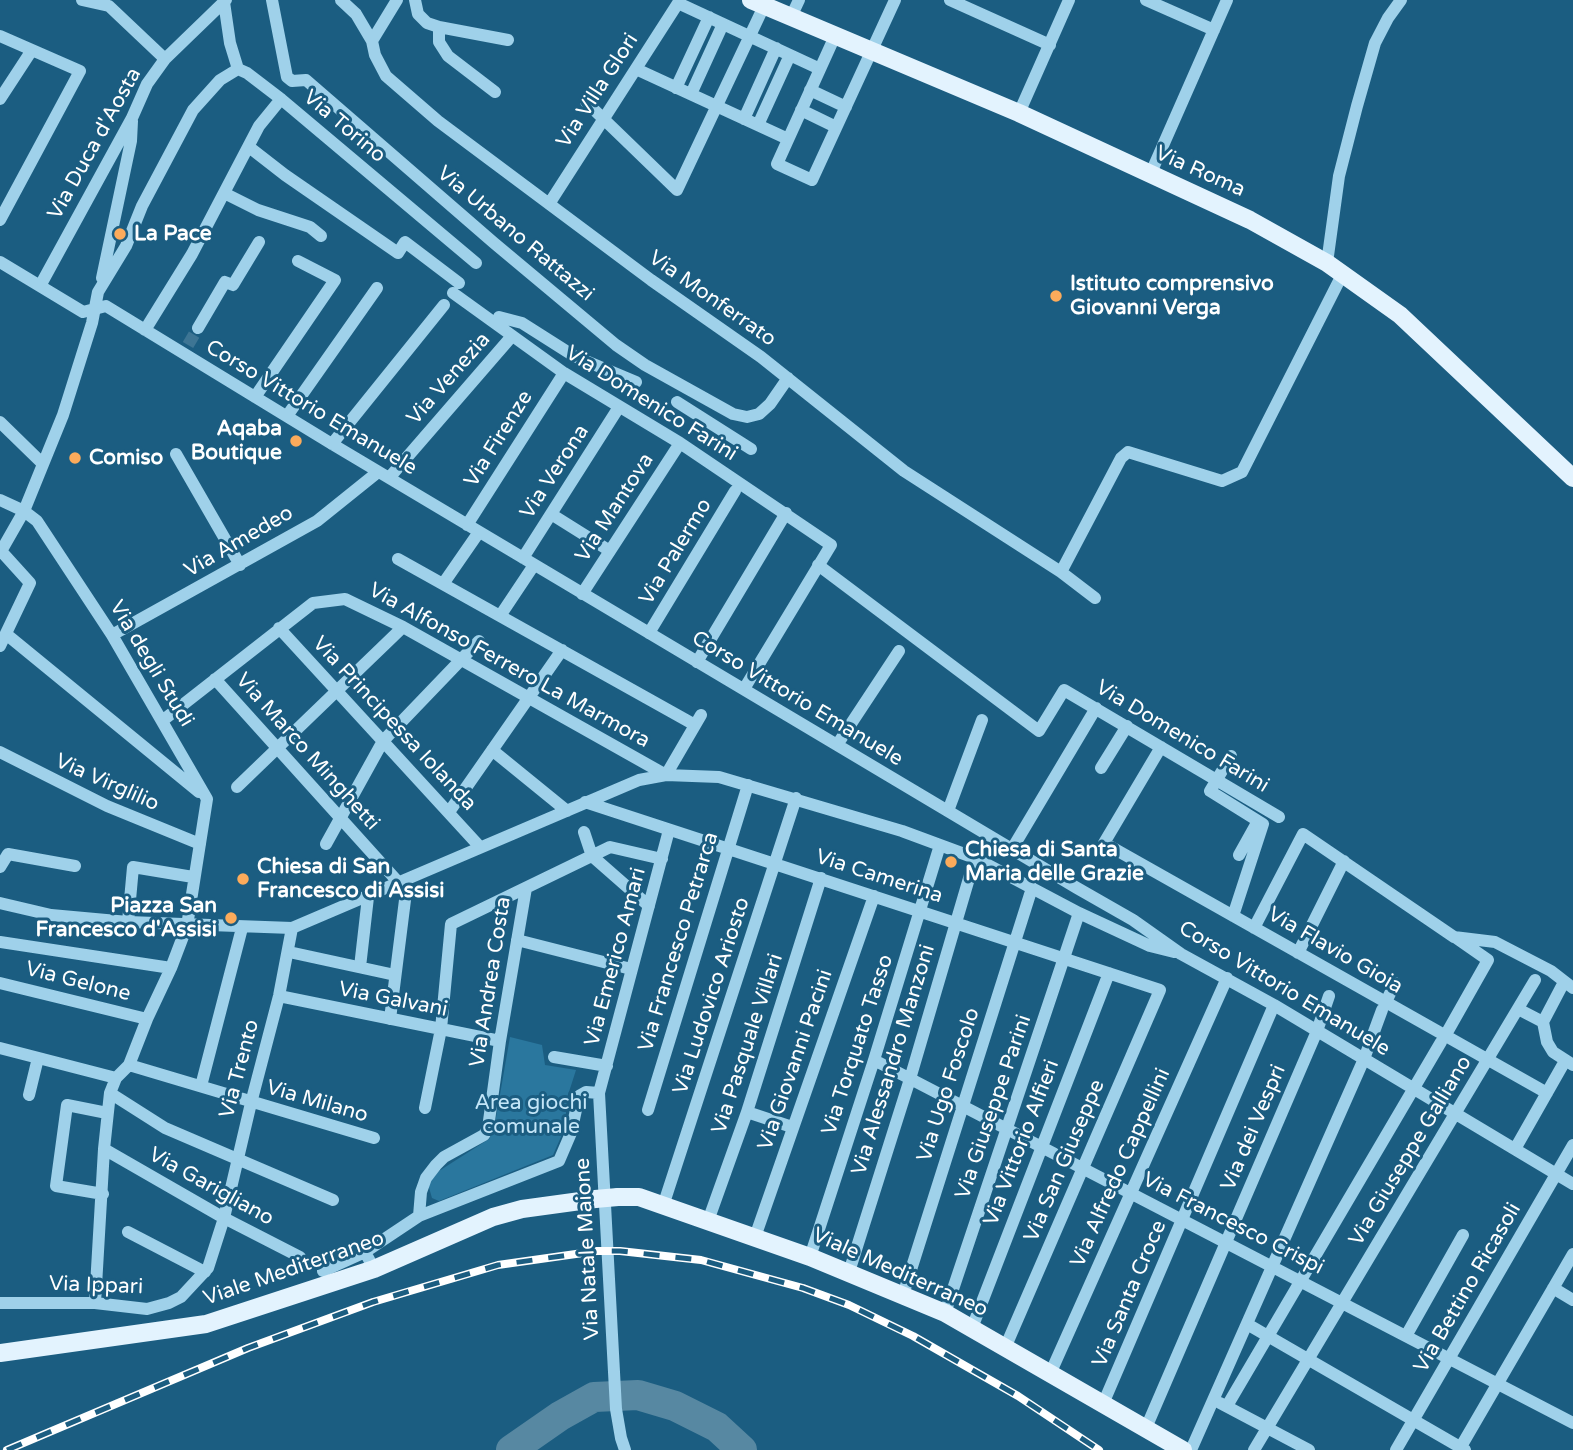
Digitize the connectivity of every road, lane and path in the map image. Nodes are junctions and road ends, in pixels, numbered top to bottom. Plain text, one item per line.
1 (82, 0) edge
2 (272, 0) edge
3 (341, 0) edge
4 (397, 0) edge
5 (415, 0) edge
6 (799, 0) edge
7 (895, 0) edge
8 (950, 0) edge
9 (1069, 0) edge
10 (1146, 0) edge
11 (1227, 0) edge
12 (1401, 0) edge
13 (225, 1) edge
14 (679, 1) edge
15 (111, 3) edge
16 (757, 3) edge
17 (709, 17) junction
18 (791, 17) junction
19 (723, 24) junction
20 (439, 27) junction
21 (1214, 30) junction
22 (0, 36) edge
23 (750, 36) junction
24 (835, 36) junction
25 (509, 40) dead end
26 (372, 41) junction
27 (1050, 45) junction
28 (776, 48) junction
29 (32, 50) junction
30 (871, 51) junction
31 (790, 55) junction
32 (165, 59) junction
33 (238, 69) junction
34 (636, 69) junction
35 (820, 69) junction
36 (676, 88) junction
37 (810, 90) junction
38 (495, 92) dead end
39 (691, 94) junction
40 (0, 99) edge
41 (282, 99) junction
42 (586, 102) dead end
43 (717, 106) junction
44 (846, 107) junction
45 (801, 110) junction
46 (1019, 113) junction
47 (132, 118) junction
48 (604, 118) junction
49 (744, 119) junction
50 (758, 125) junction
51 (836, 127) junction
52 (788, 139) junction
53 (249, 147) junction
54 (1150, 175) junction
55 (226, 194) junction
56 (549, 204) junction
57 (0, 220) edge
58 (321, 236) dead end
59 (259, 242) dead end
60 (298, 261) dead end
61 (0, 262) edge
62 (1327, 262) junction
63 (476, 263) dead end
64 (1343, 273) junction
65 (40, 286) junction
66 (377, 288) dead end
67 (98, 292) junction
68 (444, 305) dead end
69 (95, 309) junction
70 (499, 317) dead end
71 (198, 328) tunnel mouth
72 (145, 330) junction
73 (512, 336) junction
74 (564, 373) junction
75 (788, 378) junction
76 (636, 382) dead end
77 (255, 397) junction
78 (677, 402) dead end
79 (619, 407) junction
80 (287, 416) junction
81 (0, 422) edge
82 (680, 443) junction
83 (332, 444) junction
84 (751, 449) dead end
85 (176, 454) dead end
86 (43, 464) junction
87 (383, 475) junction
88 (1573, 478) edge
89 (735, 491) dead end
90 (0, 500) edge
91 (24, 511) junction
92 (786, 513) junction
93 (551, 514) junction
94 (473, 528) junction
95 (610, 551) junction
96 (1, 552) edge
97 (398, 559) dead end
98 (529, 562) junction
99 (240, 565) junction
100 (818, 565) junction
101 (1061, 572) junction
102 (443, 584) junction
103 (582, 594) junction
104 (1095, 598) dead end
105 (500, 616) junction
106 (403, 627) junction
107 (279, 628) junction
108 (649, 633) junction
109 (6, 634) junction
110 (113, 635) junction
111 (479, 641) dead end
112 (0, 646) edge
113 (562, 650) junction
114 (899, 651) dead end
115 (461, 660) junction
116 (697, 662) junction
117 (215, 679) junction
118 (337, 690) junction
119 (744, 690) junction
120 (529, 697) junction
121 (1096, 708) junction
122 (982, 720) dead end
123 (162, 721) junction
124 (1127, 726) junction
125 (383, 741) junction
126 (836, 745) junction
127 (277, 747) junction
128 (1161, 747) junction
129 (492, 750) junction
130 (0, 752) edge
131 (1231, 756) dead end
132 (1101, 768) dead end
133 (666, 775) junction
134 (1217, 779) junction
135 (748, 785) junction
136 (237, 787) dead end
137 (796, 798) junction
138 (207, 799) junction
139 (585, 802) junction
140 (566, 811) junction
141 (948, 811) junction
142 (449, 812) junction
143 (341, 817) junction
144 (1279, 817) dead end
145 (1258, 821) junction
146 (669, 830) junction
147 (584, 831) dead end
148 (200, 844) junction
149 (326, 844) dead end
150 (940, 845) junction
151 (480, 847) junction
152 (729, 848) junction
153 (1012, 849) junction
154 (1238, 855) dead end
155 (592, 856) junction
156 (975, 858) junction
157 (662, 859) junction
158 (1344, 861) junction
159 (776, 863) junction
160 (75, 866) dead end
161 (0, 867) edge
162 (193, 877) junction
163 (821, 878) junction
164 (399, 883) junction
165 (526, 888) junction
166 (1032, 888) junction
167 (874, 895) junction
168 (368, 897) junction
169 (405, 900) dead end
170 (0, 903) edge
171 (649, 906) junction
172 (920, 911) junction
173 (1079, 913) junction
174 (1233, 916) junction
175 (128, 922) junction
176 (956, 923) junction
177 (187, 926) junction
178 (242, 928) junction
179 (292, 928) junction
180 (1254, 928) junction
181 (1454, 937) junction
182 (517, 940) junction
183 (0, 942) edge
184 (1015, 942) junction
185 (289, 952) junction
186 (1298, 953) junction
187 (1181, 954) junction
188 (1064, 958) junction
189 (360, 967) junction
190 (171, 968) junction
191 (631, 969) junction
192 (1108, 973) junction
193 (395, 975) junction
194 (1227, 978) junction
195 (1535, 980) dead end
196 (0, 983) edge
197 (1395, 983) dead end
198 (1569, 985) edge
199 (1160, 990) joint
200 (279, 996) junction
201 (1329, 996) dead end
202 (1274, 1005) junction
203 (1384, 1006) junction
204 (1518, 1009) junction
205 (390, 1018) junction
206 (147, 1019) junction
207 (1543, 1023) junction
208 (441, 1029) junction
209 (1317, 1031) junction
210 (1443, 1039) junction
211 (500, 1041) junction
212 (0, 1048) edge
213 (554, 1057) dead end
214 (38, 1058) junction
215 (1364, 1059) junction
216 (874, 1060) junction
217 (1488, 1060) junction
218 (1569, 1063) edge
219 (129, 1065) junction
220 (607, 1066) junction
221 (116, 1078) junction
222 (910, 1079) junction
223 (201, 1086) junction
224 (1415, 1089) junction
225 (110, 1093) junction
226 (599, 1093) junction
227 (1547, 1093) junction
228 (29, 1096) dead end
229 (251, 1103) junction
230 (963, 1106) junction
231 (425, 1108) dead end
232 (648, 1110) dead end
233 (747, 1112) junction
234 (107, 1113) junction
235 (1455, 1114) junction
236 (792, 1127) junction
237 (1007, 1129) junction
238 (374, 1139) dead end
239 (1573, 1145) edge
240 (1042, 1147) junction
241 (104, 1149) junction
242 (1515, 1149) junction
243 (237, 1159) junction
244 (1083, 1168) junction
245 (1556, 1174) junction
246 (1573, 1184) edge
247 (1131, 1193) junction
248 (103, 1194) junction
249 (333, 1200) dead end
250 (663, 1206) junction
251 (419, 1216) junction
252 (224, 1218) junction
253 (1182, 1220) junction
254 (708, 1221) junction
255 (128, 1232) dead end
256 (1463, 1235) dead end
257 (755, 1237) junction
258 (1226, 1242) junction
259 (365, 1252) junction
260 (1573, 1254) edge
261 (300, 1256) dead end
262 (810, 1257) junction
263 (1272, 1266) junction
264 (374, 1269) junction
265 (323, 1271) dead end
266 (205, 1272) junction
267 (849, 1272) junction
268 (1301, 1281) junction
269 (1553, 1289) junction
270 (903, 1295) junction
271 (1573, 1300) edge
272 (0, 1303) edge
273 (95, 1303) junction
274 (1342, 1303) junction
275 (945, 1314) junction
276 (1247, 1324) junction
277 (972, 1328) junction
278 (1406, 1336) junction
279 (1268, 1337) junction
280 (1006, 1348) junction
281 (0, 1353) edge
282 (1450, 1358) junction
283 (1308, 1360) junction
284 (1050, 1374) junction
285 (1499, 1384) junction
286 (1213, 1399) junction
287 (1103, 1404) junction
288 (1227, 1406) junction
289 (1413, 1420) junction
290 (1573, 1423) edge
291 (1146, 1428) junction
292 (1267, 1428) junction
293 (1462, 1449) edge
294 (625, 1450) edge
295 (1184, 1450) edge
296 (1191, 1450) edge
297 (1254, 1450) edge
298 (1309, 1450) edge
299 (1396, 1450) edge

1 - 15 street
2 - 75 street, Via Urbano Rattazzi
3 - 26 street, Via Monferrato
4 - 26 street
5 - 20 street
6 - 18 street
7 - 30 street
8 - 27 street
9 - 27 street
10 - 21 street
11 - 21 street
12 - 62 street
13 - 32 street, Via Duca d'Aosta
13 - 33 street
14 - 17 street
14 - 34 street, Via Villa Glori
15 - 32 street
16 - 18 main road, Via Roma
16 - 23 street
17 - 19 street
17 - 36 street
18 - 24 main road, Via Roma
19 - 23 street
19 - 39 street
20 - 25 street
20 - 38 street
21 - 54 street
22 - 29 street
23 - 28 street
23 - 43 street
24 - 30 main road, Via Roma
24 - 35 street
26 - 56 street, Via Monferrato
27 - 46 street
28 - 31 street
28 - 49 street
29 - 40 street
29 - 57 street
30 - 44 street
30 - 46 main road, Via Roma
31 - 35 street
31 - 50 street
32 - 47 street, Via Duca d'Aosta
33 - 41 street, Via Torino
33 - 67 street
34 - 36 street
34 - 48 street, Via Villa Glori
35 - 37 street
36 - 39 street
37 - 44 street
37 - 45 street
39 - 43 street
41 - 53 street
41 - 63 street, Via Torino
42 - 48 street
43 - 48 street
43 - 49 street
44 - 51 street
45 - 51 street
45 - 52 street
46 - 54 main road, Via Roma
47 - 65 street, Via Duca d'Aosta
47 - 67 street
48 - 56 street, Via Villa Glori
49 - 50 street
50 - 52 street
51 - 52 street
53 - 55 street
53 - 73 street, Via Domenico Farini
54 - 62 main road, Via Roma
55 - 58 street
55 - 72 street
56 - 75 street, Via Monferrato
59 - 71 street
60 - 77 street
61 - 65 street, Corso Vittorio Emanuele
62 - 64 main road, Via Roma
64 - 88 main road, Via Roma
64 - 101 street
65 - 69 street, Corso Vittorio Emanuele
66 - 80 street
67 - 69 street
68 - 83 street
69 - 72 street, Corso Vittorio Emanuele
69 - 86 street
70 - 76 street
72 - 77 street, Corso Vittorio Emanuele
73 - 74 street, Via Domenico Farini
73 - 87 street, Via Venezia
74 - 79 street, Via Domenico Farini
74 - 94 street, Via Firenze
75 - 101 street, Via Monferrato
77 - 80 street, Corso Vittorio Emanuele
78 - 84 street
79 - 82 street, Via Domenico Farini
79 - 93 street, Via Verona
80 - 83 street, Corso Vittorio Emanuele
81 - 86 street
82 - 92 street, Via Domenico Farini
82 - 95 street, Via Mantova
83 - 87 street, Corso Vittorio Emanuele
85 - 99 street
86 - 91 street
87 - 94 street, Corso Vittorio Emanuele
87 - 99 street, Via Amedeo
89 - 108 street, Via Palermo
90 - 91 street, Via degli Studi
91 - 96 street
91 - 110 street, Via degli Studi
92 - 100 street, Via Domenico Farini
92 - 116 street
93 - 95 street
93 - 98 street, Via Verona
94 - 98 street, Corso Vittorio Emanuele
94 - 102 street, Via Firenze
95 - 103 street, Via Mantova
96 - 109 street
97 - 102 street
98 - 103 street, Corso Vittorio Emanuele
98 - 105 street, Via Verona
99 - 110 street, Via Amedeo
100 - 119 street
100 - 121 street, Via Domenico Farini
101 - 104 street, Via Monferrato
102 - 105 street
103 - 108 street, Corso Vittorio Emanuele
105 - 113 street
106 - 107 street, Via Alfonso Ferrero La Marmora
106 - 115 street, Via Alfonso Ferrero La Marmora
106 - 118 street
107 - 117 street, Via Alfonso Ferrero La Marmora
107 - 118 street, Via Principessa Iolanda
108 - 116 street, Corso Vittorio Emanuele
109 - 112 street
109 - 138 street
110 - 123 street, Via degli Studi
111 - 115 street
113 - 120 street
113 - 133 street
114 - 126 street
115 - 120 street, Via Alfonso Ferrero La Marmora
115 - 125 street
116 - 119 street, Corso Vittorio Emanuele
117 - 123 street, Via Alfonso Ferrero La Marmora
117 - 127 street, Via Marco Minghetti
118 - 125 street, Via Principessa Iolanda
118 - 127 street
119 - 126 street, Corso Vittorio Emanuele
120 - 129 street
120 - 133 street, Via Alfonso Ferrero La Marmora
121 - 124 street, Via Domenico Farini
121 - 153 street
122 - 141 street
123 - 138 street, Via degli Studi
124 - 128 street, Via Domenico Farini
124 - 132 street
125 - 142 street, Via Principessa Iolanda
125 - 143 street
126 - 141 street, Corso Vittorio Emanuele
127 - 136 street
127 - 143 street, Via Marco Minghetti
128 - 134 street, Via Domenico Farini
128 - 174 street, Via Flavio Gioia
129 - 140 street
129 - 142 street
130 - 148 street, Via Virglilio
131 - 134 street
133 - 135 street
133 - 139 street
134 - 144 street, Via Domenico Farini
134 - 145 street
135 - 137 street
135 - 152 street, Via Francesco Petrarca
137 - 150 street
137 - 159 street, Via Ludovico Ariosto
138 - 148 street
139 - 140 street
139 - 146 street, Via Camerina
140 - 151 street
141 - 153 street, Corso Vittorio Emanuele
142 - 151 street, Via Principessa Iolanda
143 - 149 street
143 - 164 street, Via Marco Minghetti
145 - 154 street
145 - 174 street
146 - 152 street, Via Camerina
146 - 157 street, Via Emerico Amari
147 - 155 street
148 - 162 street
150 - 156 street
150 - 172 street, Via Torquato Tasso
151 - 164 street
152 - 159 street, Via Camerina
152 - 232 street, Via Francesco Petrarca
153 - 187 street, Corso Vittorio Emanuele
155 - 157 street
155 - 165 street
155 - 171 street
156 - 166 street
156 - 176 street, Via Alessandro Manzoni
157 - 171 street, Via Emerico Amari
158 - 180 street
158 - 181 street
158 - 186 street
159 - 163 street, Via Camerina
159 - 250 street, Via Ludovico Ariosto
160 - 161 street
162 - 175 street
162 - 177 street
163 - 167 street, Via Camerina
163 - 233 street, Via Pasquale Villari
164 - 168 street
165 - 182 street, Via Andrea Costa
165 - 208 street
166 - 173 street
166 - 184 street, Via Ugo Foscolo
167 - 172 street, Via Camerina
167 - 236 street, Via Giovanni Pacini
168 - 179 street
168 - 189 street
169 - 193 street
170 - 175 street
171 - 191 street, Via Emerico Amari
172 - 176 street, Via Camerina
172 - 216 street, Via Torquato Tasso
173 - 187 street
173 - 188 street, Via Giuseppe Parini
174 - 180 street, Via Flavio Gioia
175 - 177 street
176 - 184 street, Via Camerina
176 - 222 street, Via Alessandro Manzoni
177 - 178 street
177 - 190 street
178 - 179 street
178 - 223 street
179 - 185 street, Via Trento
180 - 186 street, Via Flavio Gioia
181 - 198 street
181 - 210 street
182 - 191 street
182 - 211 street, Via Andrea Costa
183 - 190 street
184 - 188 street, Via Camerina
184 - 230 street, Via Ugo Foscolo
185 - 189 street
185 - 200 street, Via Trento
186 - 203 street, Via Flavio Gioia
187 - 194 street, Corso Vittorio Emanuele
188 - 192 street, Via Camerina
188 - 237 street, Via Giuseppe Parini
189 - 193 street
190 - 206 street
191 - 220 street, Via Emerico Amari
192 - 199 street, Via Camerina
192 - 240 street, Via Vittorio Alfieri
193 - 205 street
194 - 202 street, Corso Vittorio Emanuele
194 - 247 street, Via Alfredo Cappellini
195 - 204 street, Via Giuseppe Galliano
196 - 206 street, Via Gelone
197 - 203 street
198 - 207 street
199 - 244 street, Via San Giuseppe
200 - 205 street, Via Galvani
200 - 229 street, Via Trento
201 - 209 street, Via dei Vespri
202 - 209 street, Corso Vittorio Emanuele
202 - 253 street, Via Santa Croce
203 - 210 street, Via Flavio Gioia
203 - 215 street
204 - 207 street
204 - 217 street, Via Giuseppe Galliano
205 - 208 street, Via Galvani
206 - 219 street
207 - 218 street
208 - 211 street, Via Galvani
208 - 231 street
209 - 215 street, Corso Vittorio Emanuele
209 - 258 street, Via dei Vespri
210 - 217 street, Via Flavio Gioia
210 - 224 street
211 - 251 street, Via Andrea Costa
212 - 214 street
213 - 220 street
214 - 221 street
214 - 228 street
215 - 224 street, Corso Vittorio Emanuele
215 - 263 street
216 - 222 street, Via Francesco Crispi
216 - 262 street, Via Torquato Tasso
217 - 227 street, Via Flavio Gioia
217 - 235 street, Via Giuseppe Galliano
218 - 227 street
219 - 221 street
219 - 223 street, Via Milano
220 - 226 street, Via Emerico Amari
221 - 225 street
222 - 230 street, Via Francesco Crispi
222 - 267 street, Via Alessandro Manzoni
223 - 229 street, Via Milano
224 - 235 street, Corso Vittorio Emanuele
224 - 268 street
225 - 234 street
225 - 243 street
226 - 251 street
226 - 294 street, Via Natale Maione
227 - 242 street
229 - 238 street, Via Milano
229 - 243 street, Via Trento
230 - 237 street, Via Francesco Crispi
230 - 270 street, Via Ugo Foscolo
233 - 236 street
233 - 254 street, Via Pasquale Villari
234 - 241 street
234 - 248 street
235 - 242 street, Corso Vittorio Emanuele
235 - 274 street, Via Giuseppe Galliano
236 - 257 street, Via Giovanni Pacini
237 - 240 street, Via Francesco Crispi
237 - 275 street, Via Giuseppe Parini
239 - 245 street, Via Bettino Ricasoli
240 - 244 street, Via Francesco Crispi
240 - 277 street, Via Vittorio Alfieri
241 - 248 street
241 - 252 street, Via Garigliano
242 - 245 street, Corso Vittorio Emanuele
243 - 249 street
243 - 252 street, Via Trento
244 - 247 street, Via Francesco Crispi
244 - 280 street, Via San Giuseppe
245 - 246 street, Corso Vittorio Emanuele
245 - 282 street, Via Bettino Ricasoli
247 - 253 street, Via Francesco Crispi
247 - 284 street, Via Alfredo Cappellini
248 - 273 street
250 - 254 main road, Viale Mediterraneo
250 - 264 main road, Viale Mediterraneo, bridge
251 - 259 street
252 - 261 street, Via Garigliano
252 - 266 street, Via Ippari
253 - 258 street, Via Francesco Crispi
253 - 287 street, Via Santa Croce
254 - 257 main road, Viale Mediterraneo
255 - 266 street
256 - 278 street
257 - 262 main road, Viale Mediterraneo
258 - 263 street, Via Francesco Crispi
258 - 291 street, Via dei Vespri
259 - 264 street
259 - 265 street
260 - 269 street
262 - 267 main road, Viale Mediterraneo
263 - 268 street, Via Francesco Crispi
263 - 276 street
264 - 281 main road, Viale Mediterraneo
266 - 273 street, Via Ippari
267 - 270 main road, Viale Mediterraneo
268 - 274 street, Via Francesco Crispi
268 - 279 street
269 - 271 street
269 - 285 street
270 - 275 main road, Viale Mediterraneo
272 - 273 street, Via Ippari
274 - 278 street, Via Francesco Crispi
274 - 283 street, Via Giuseppe Galliano
275 - 277 main road, Viale Mediterraneo
276 - 279 street
276 - 286 street
277 - 280 main road, Viale Mediterraneo
278 - 282 street, Via Francesco Crispi
279 - 283 street
279 - 288 street
280 - 284 main road, Viale Mediterraneo
282 - 285 street, Via Francesco Crispi
282 - 289 street, Via Bettino Ricasoli
283 - 289 street
283 - 292 street, Via Giuseppe Galliano
284 - 287 main road, Viale Mediterraneo
285 - 290 street, Via Francesco Crispi
285 - 293 street
286 - 288 street
286 - 296 street
287 - 291 main road, Viale Mediterraneo
288 - 292 street
289 - 293 street
289 - 299 street, Via Bettino Ricasoli
291 - 295 main road, Viale Mediterraneo
292 - 297 street, Via Giuseppe Galliano
292 - 298 street

